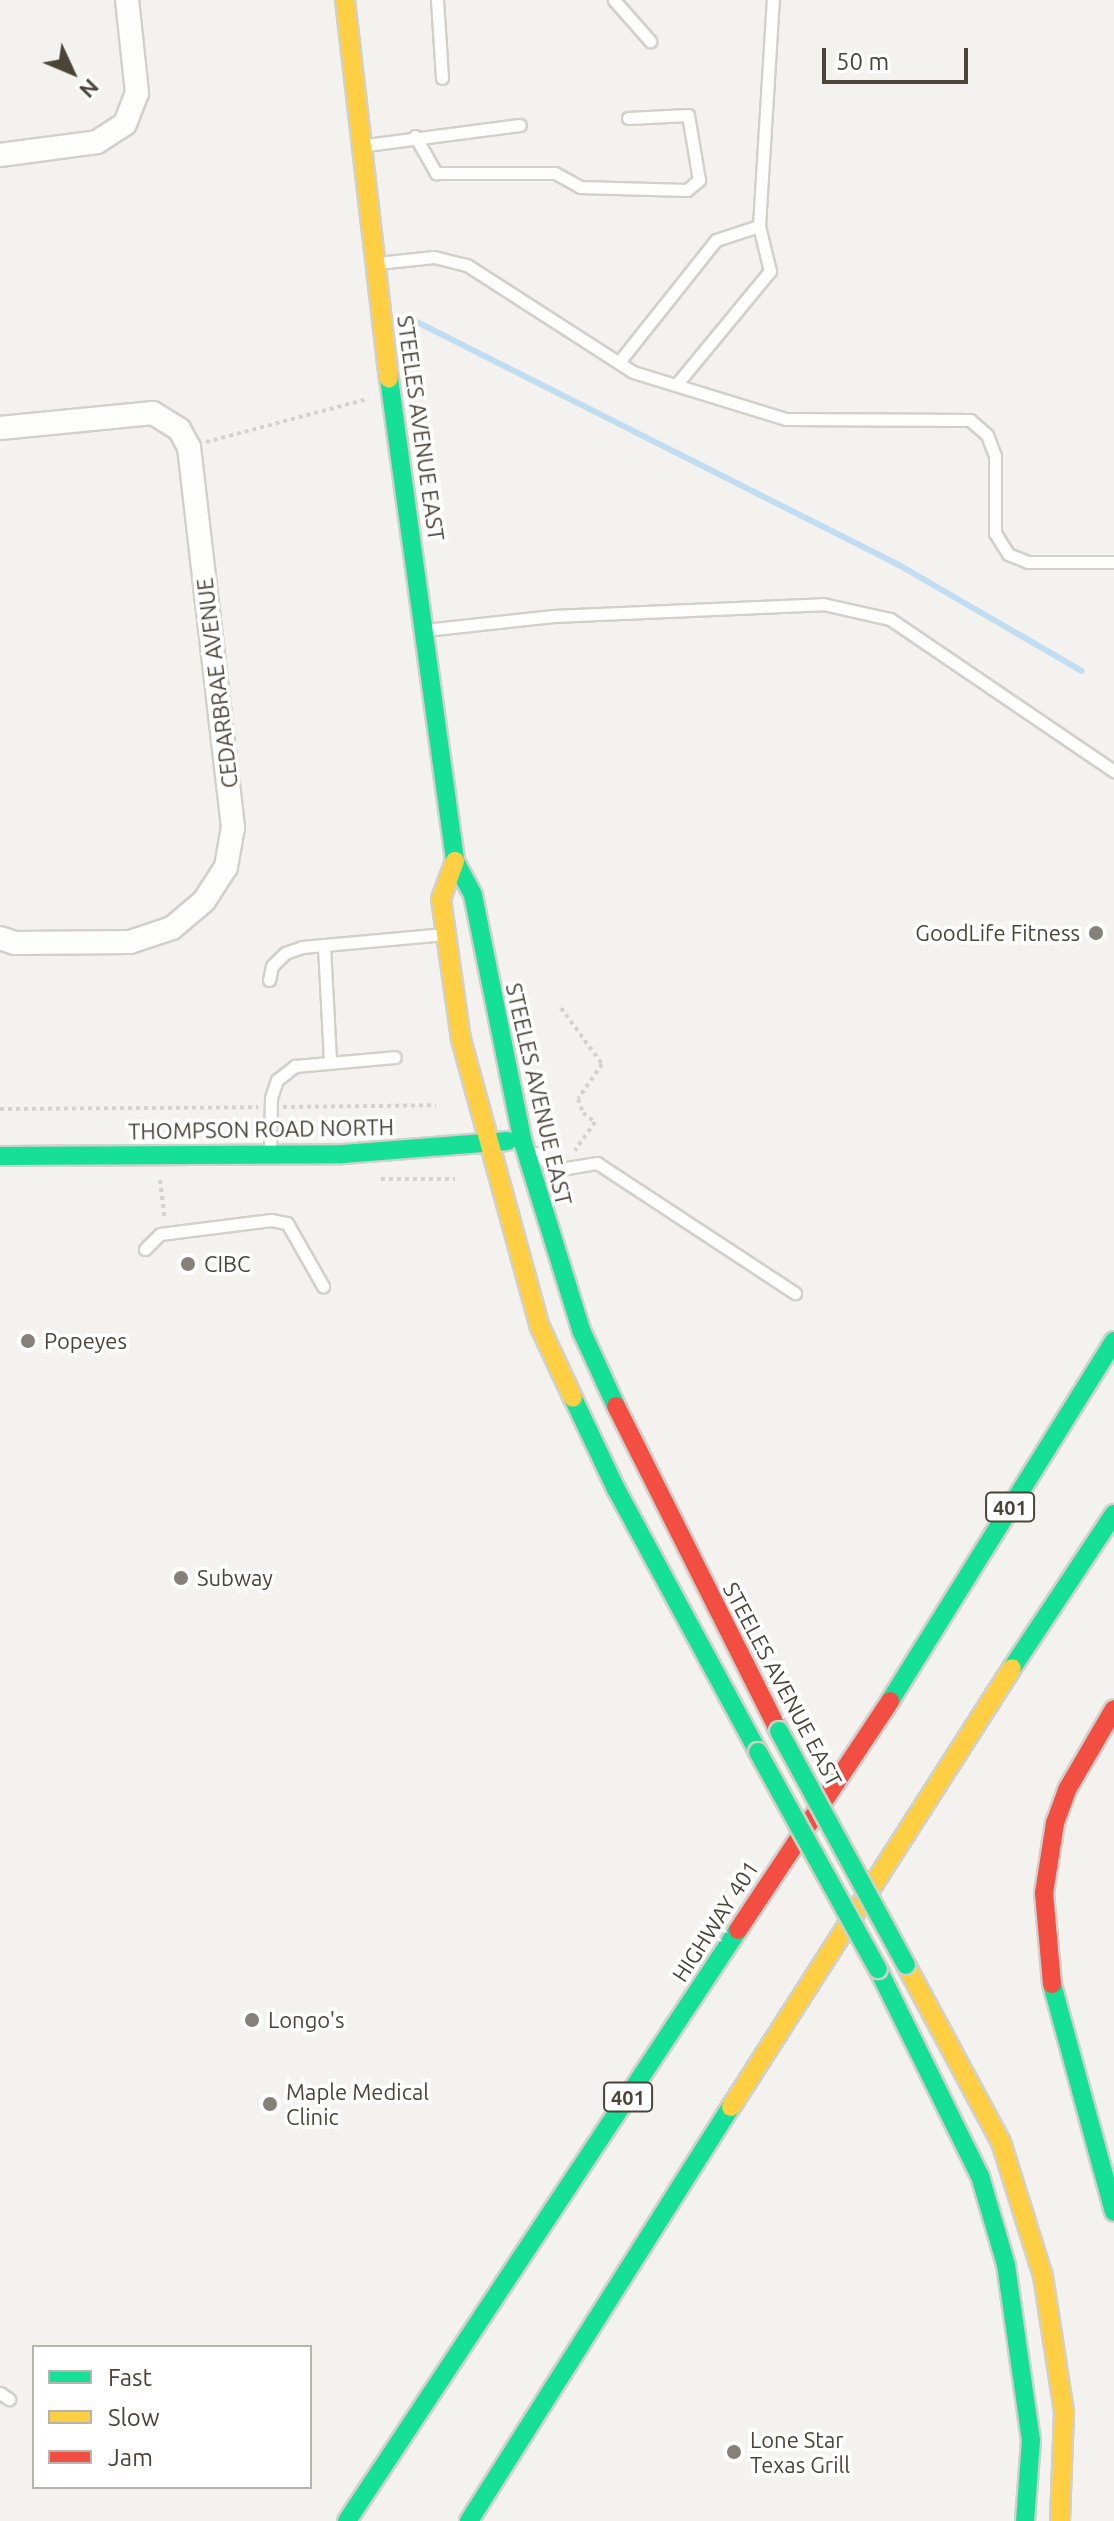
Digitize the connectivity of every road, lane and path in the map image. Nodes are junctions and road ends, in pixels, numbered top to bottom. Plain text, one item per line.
1 (127, 0) edge
2 (345, 0) edge
3 (437, 0) edge
4 (614, 0) edge
5 (773, 0) edge
6 (650, 41) dead end
7 (442, 78) dead end
8 (628, 118) dead end
9 (520, 125) dead end
10 (415, 136) junction
11 (362, 146) junction
12 (0, 155) edge
13 (759, 226) junction
14 (376, 263) junction
15 (619, 362) junction
16 (676, 385) junction
17 (393, 392) junction
18 (0, 428) edge
19 (189, 447) junction
20 (1114, 562) edge
21 (425, 630) junction
22 (1114, 771) edge
23 (455, 861) junction
24 (446, 934) junction
25 (0, 938) edge
26 (324, 946) junction
27 (269, 980) dead end
28 (561, 1008) dead end
29 (395, 1057) dead end
30 (330, 1060) junction
31 (436, 1105) dead end
32 (270, 1107) junction
33 (0, 1109) edge
34 (522, 1139) junction
35 (486, 1144) junction
36 (270, 1154) junction
37 (0, 1156) edge
38 (562, 1169) junction
39 (160, 1178) dead end
40 (167, 1233) junction
41 (145, 1249) dead end
42 (323, 1286) dead end
43 (795, 1293) dead end
44 (1114, 1341) edge
45 (1114, 1514) edge
46 (1114, 1709) edge
47 (1114, 2212) edge
48 (347, 2521) edge
49 (469, 2521) edge
50 (1025, 2521) edge
51 (1060, 2521) edge

1 - 12 street
2 - 11 main road, STEELES AVENUE EAST
3 - 7 lane
4 - 6 lane
5 - 13 lane
8 - 10 lane
9 - 10 lane
10 - 11 lane
11 - 14 main road, STEELES AVENUE EAST
13 - 15 lane
13 - 16 lane
14 - 15 lane
14 - 17 main road, STEELES AVENUE EAST
15 - 16 lane
16 - 20 lane
17 - 19 path
17 - 21 main road, STEELES AVENUE EAST
18 - 19 street
19 - 25 street, CEDARBRAE AVENUE
21 - 22 lane
21 - 23 main road, STEELES AVENUE EAST
23 - 24 main road, STEELES AVENUE EAST
23 - 34 main road, STEELES AVENUE EAST
24 - 26 lane
24 - 35 main road, STEELES AVENUE EAST
26 - 27 lane
26 - 30 lane
28 - 38 path
29 - 30 lane
30 - 32 lane
31 - 32 path
32 - 33 path
32 - 36 lane
34 - 35 main road, THOMPSON ROAD NORTH
34 - 38 lane
34 - 51 main road, STEELES AVENUE EAST, bridge
35 - 36 main road, THOMPSON ROAD NORTH
35 - 50 main road, STEELES AVENUE EAST, bridge
36 - 37 main road, THOMPSON ROAD NORTH
38 - 43 lane
39 - 40 path
40 - 41 lane
40 - 42 lane
44 - 48 main road, HIGHWAY 401 / 401
45 - 49 main road
46 - 47 main road

